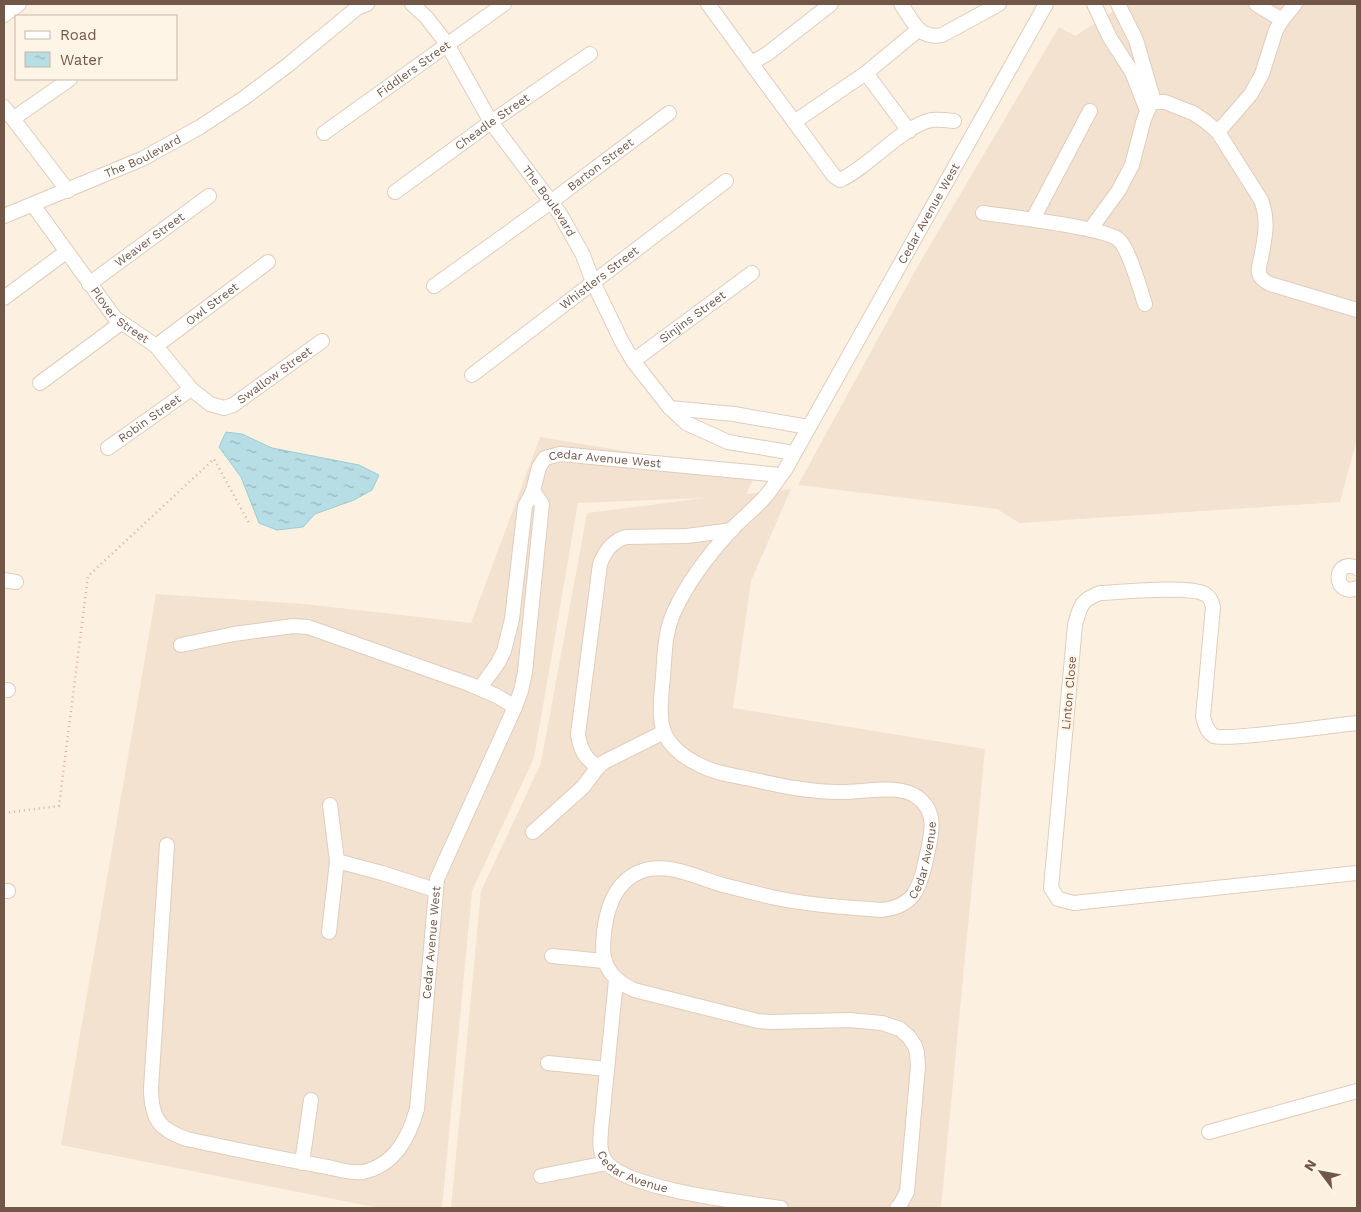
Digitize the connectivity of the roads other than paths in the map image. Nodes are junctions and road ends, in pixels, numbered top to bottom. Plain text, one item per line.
1 (19, 4) edge
2 (367, 4) edge
3 (412, 4) edge
4 (504, 4) edge
5 (709, 4) edge
6 (831, 4) edge
7 (901, 4) edge
8 (999, 4) edge
9 (1046, 4) edge
10 (1094, 4) edge
11 (1118, 4) edge
12 (1256, 4) edge
13 (1295, 4) edge
14 (4, 15) edge
15 (1282, 20) junction
16 (918, 30) junction
17 (447, 44) junction
18 (1140, 51) junction
19 (590, 54) dead end
20 (1123, 57) junction
21 (751, 63) junction
22 (866, 73) junction
23 (69, 80) edge
24 (1148, 105) junction
25 (4, 107) edge
26 (1090, 111) dead end
27 (670, 113) dead end
28 (14, 118) junction
29 (491, 122) junction
30 (794, 122) junction
31 (954, 122) dead end
32 (910, 131) junction
33 (1218, 132) junction
34 (324, 133) dead end
35 (726, 181) dead end
36 (68, 191) junction
37 (395, 192) dead end
38 (209, 196) dead end
39 (552, 201) junction
40 (32, 205) junction
41 (983, 213) dead end
42 (4, 216) edge
43 (1033, 220) junction
44 (1090, 230) junction
45 (66, 252) junction
46 (268, 262) dead end
47 (752, 273) dead end
48 (593, 282) junction
49 (89, 284) junction
50 (434, 286) dead end
51 (4, 298) edge
52 (1145, 304) dead end
53 (1357, 310) edge
54 (121, 323) junction
55 (322, 341) dead end
56 (156, 346) junction
57 (633, 360) junction
58 (472, 376) dead end
59 (40, 383) dead end
60 (191, 388) junction
61 (224, 408) joint
62 (670, 408) junction
63 (808, 427) junction
64 (108, 448) dead end
65 (794, 453) junction
66 (781, 475) junction
67 (534, 491) junction
68 (732, 530) junction
69 (1357, 568) edge
70 (1357, 588) edge
71 (181, 645) dead end
72 (504, 651) junction
73 (526, 657) junction
74 (480, 688) junction
75 (515, 707) junction
76 (1357, 723) edge
77 (664, 732) junction
78 (598, 767) junction
79 (330, 805) dead end
80 (532, 832) dead end
81 (166, 845) dead end
82 (337, 862) junction
83 (1357, 872) edge
84 (435, 890) junction
85 (329, 932) dead end
86 (552, 956) dead end
87 (604, 961) junction
88 (616, 980) junction
89 (548, 1063) dead end
90 (607, 1069) junction
91 (1357, 1091) edge
92 (311, 1100) dead end
93 (1209, 1132) dead end
94 (302, 1163) junction
95 (606, 1163) junction
96 (541, 1176) dead end
97 (781, 1208) edge
98 (897, 1208) edge

1 - 14 street
2 - 36 street, The Boulevard
3 - 17 street, The Boulevard
4 - 17 street, Fiddlers Street
5 - 21 street
6 - 21 street
7 - 16 street
8 - 16 street
9 - 63 street, Cedar Avenue West
10 - 20 street
11 - 18 street
12 - 15 street
13 - 15 street
15 - 33 street
16 - 22 street
17 - 29 street, The Boulevard
17 - 34 street, Fiddlers Street
18 - 20 street
18 - 24 street
19 - 29 street, Cheadle Street
20 - 24 street
21 - 30 street
22 - 30 street
22 - 32 street
23 - 28 street
24 - 33 street
24 - 44 street
25 - 28 street
26 - 43 street
27 - 39 street, Barton Street
28 - 36 street
29 - 37 street, Cheadle Street
29 - 39 street, The Boulevard
30 - 32 street
31 - 32 street
33 - 53 street
35 - 48 street, Whistlers Street
36 - 40 street, The Boulevard
38 - 49 street, Weaver Street
39 - 48 street, The Boulevard
39 - 50 street, Barton Street
40 - 42 street, The Boulevard
40 - 45 street, Plover Street
41 - 43 street
43 - 44 street
44 - 52 street
45 - 49 street, Plover Street
45 - 51 street
46 - 56 street, Owl Street
47 - 57 street, Sinjins Street
48 - 57 street, The Boulevard
48 - 58 street, Whistlers Street
49 - 54 street, Plover Street
54 - 56 street, Plover Street
54 - 59 street
55 - 61 street, Swallow Street
56 - 60 street, Plover Street
57 - 62 street, The Boulevard
60 - 61 street, Plover Street
60 - 64 street, Robin Street
62 - 63 street
62 - 65 street, The Boulevard
63 - 65 street, Cedar Avenue West
65 - 66 street, Cedar Avenue West
66 - 67 street, Cedar Avenue West
66 - 68 street, Cedar Avenue West
67 - 72 street
67 - 73 street, Cedar Avenue West
68 - 77 street
68 - 78 street
69 - 70 street
71 - 74 street
72 - 73 street
72 - 74 street
73 - 75 street, Cedar Avenue West
74 - 75 street
75 - 84 street, Cedar Avenue West
76 - 83 street, Linton Close
77 - 78 street
77 - 87 street, Cedar Avenue
78 - 80 street
79 - 82 street
81 - 94 street, Cedar Avenue West
82 - 84 street
82 - 85 street
84 - 94 street, Cedar Avenue West
86 - 87 street
87 - 88 street
88 - 90 street, Cedar Avenue
88 - 98 street
89 - 90 street
90 - 95 street, Cedar Avenue
91 - 93 street
92 - 94 street
95 - 96 street
95 - 97 street, Cedar Avenue

